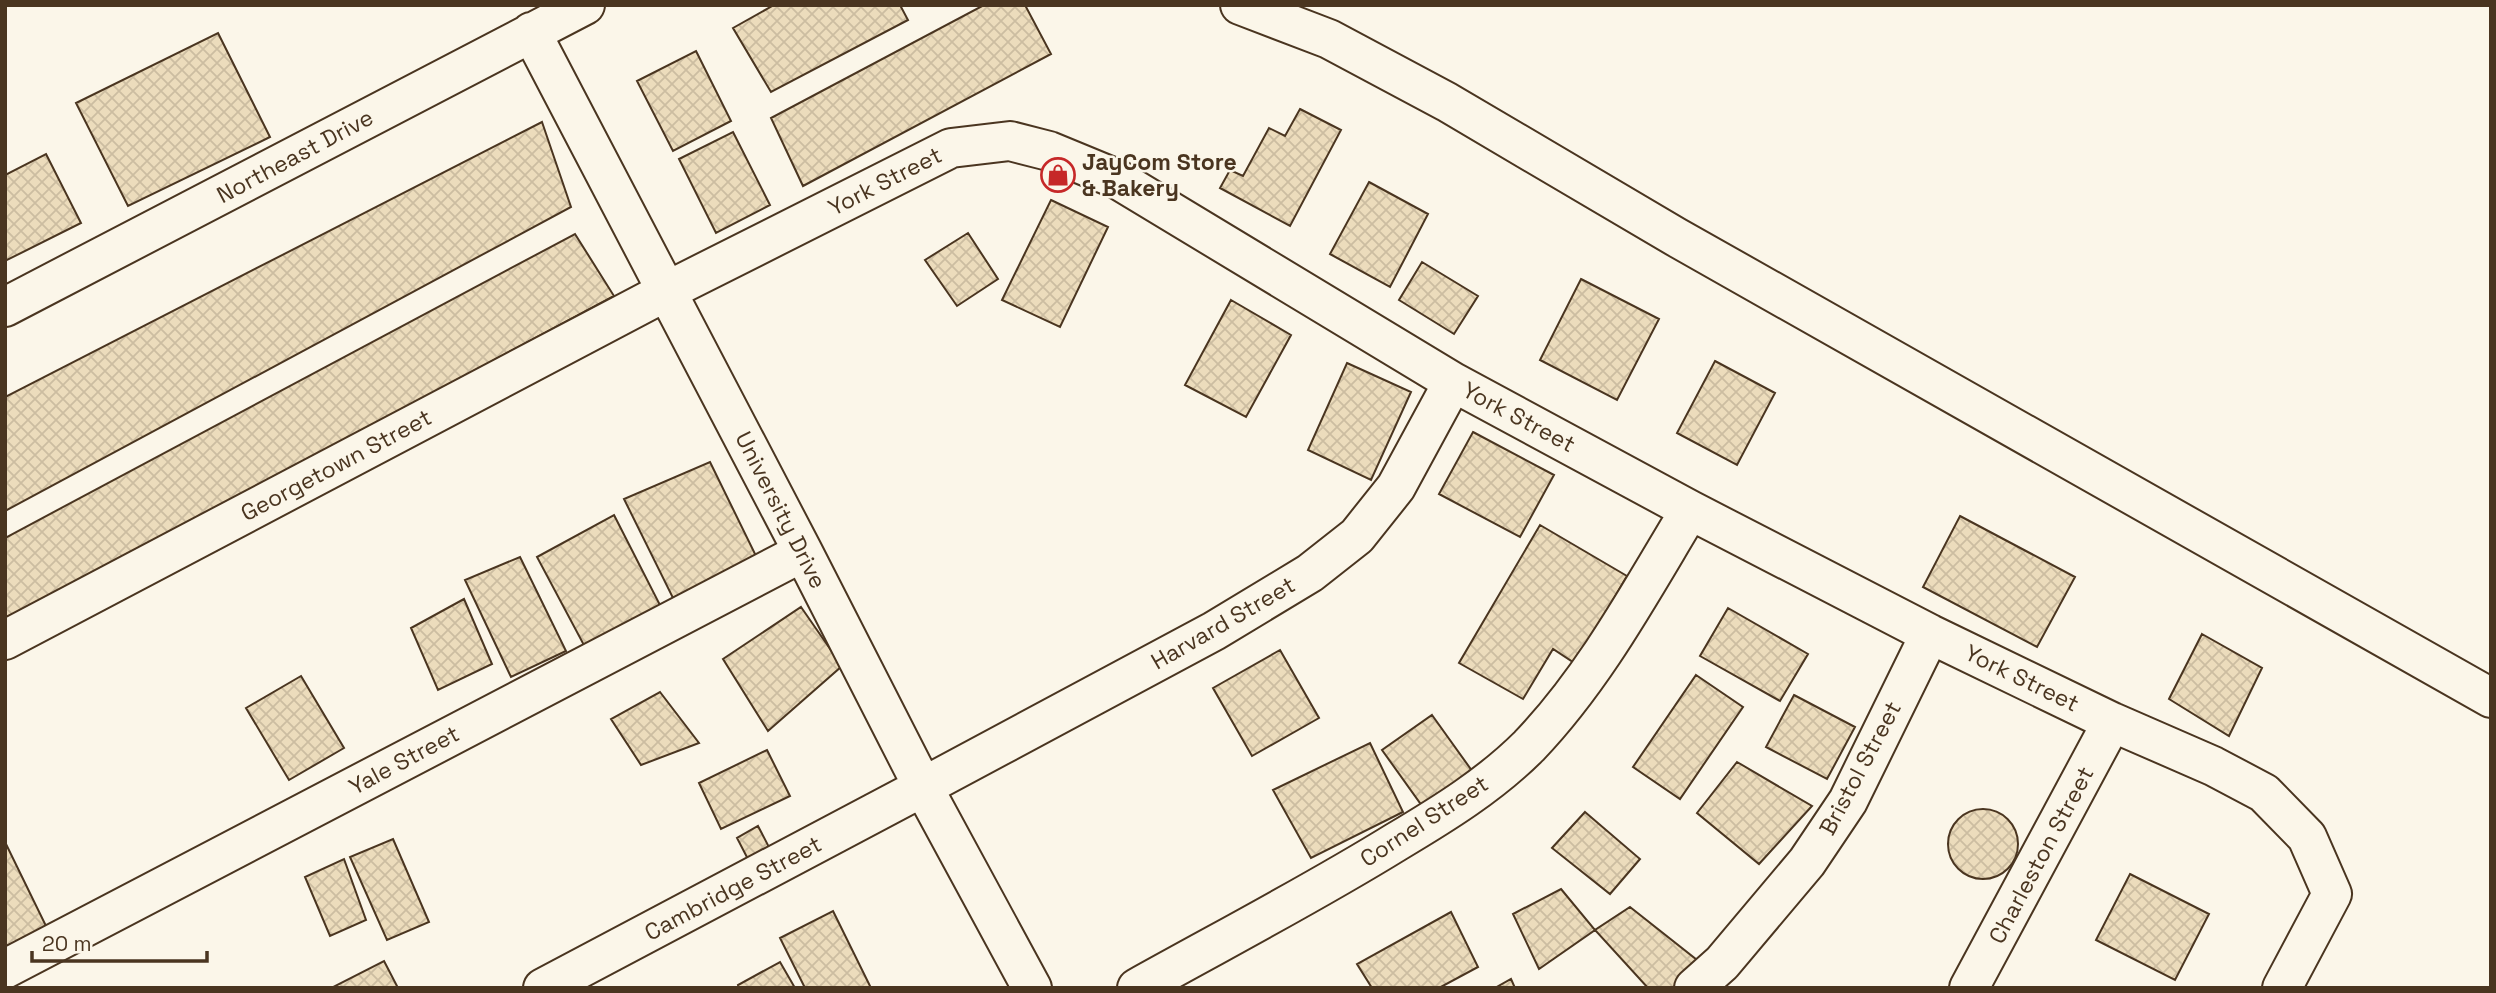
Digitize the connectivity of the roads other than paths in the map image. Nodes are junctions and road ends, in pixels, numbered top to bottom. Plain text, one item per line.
1 (585, 5) edge
2 (1240, 5) edge
3 (531, 32) junction
4 (667, 291) junction
5 (5, 307) edge
6 (1453, 382) junction
7 (1690, 510) junction
8 (803, 552) junction
9 (1930, 634) junction
10 (5, 640) edge
11 (2491, 698) edge
12 (2112, 722) junction
13 (923, 788) junction
14 (5, 969) edge
15 (543, 988) edge
16 (1032, 988) edge
17 (1137, 988) edge
18 (1694, 988) edge
19 (1969, 988) edge
20 (2282, 988) edge

1 - 3 street, Northeast Drive
2 - 11 street
3 - 4 street, University Drive
3 - 5 street, Northeast Drive
4 - 6 street, York Street
4 - 8 street, University Drive
4 - 10 street, Georgetown Street
6 - 7 street, York Street
6 - 13 street, Harvard Street
7 - 9 street, York Street
7 - 17 street, Cornel Street
8 - 13 street, University Drive
8 - 14 street, Yale Street
9 - 12 street, York Street
9 - 18 street, Bristol Street
12 - 19 street, Charleston Street
12 - 20 street, York Street
13 - 15 street, Cambridge Street
13 - 16 street, University Drive

